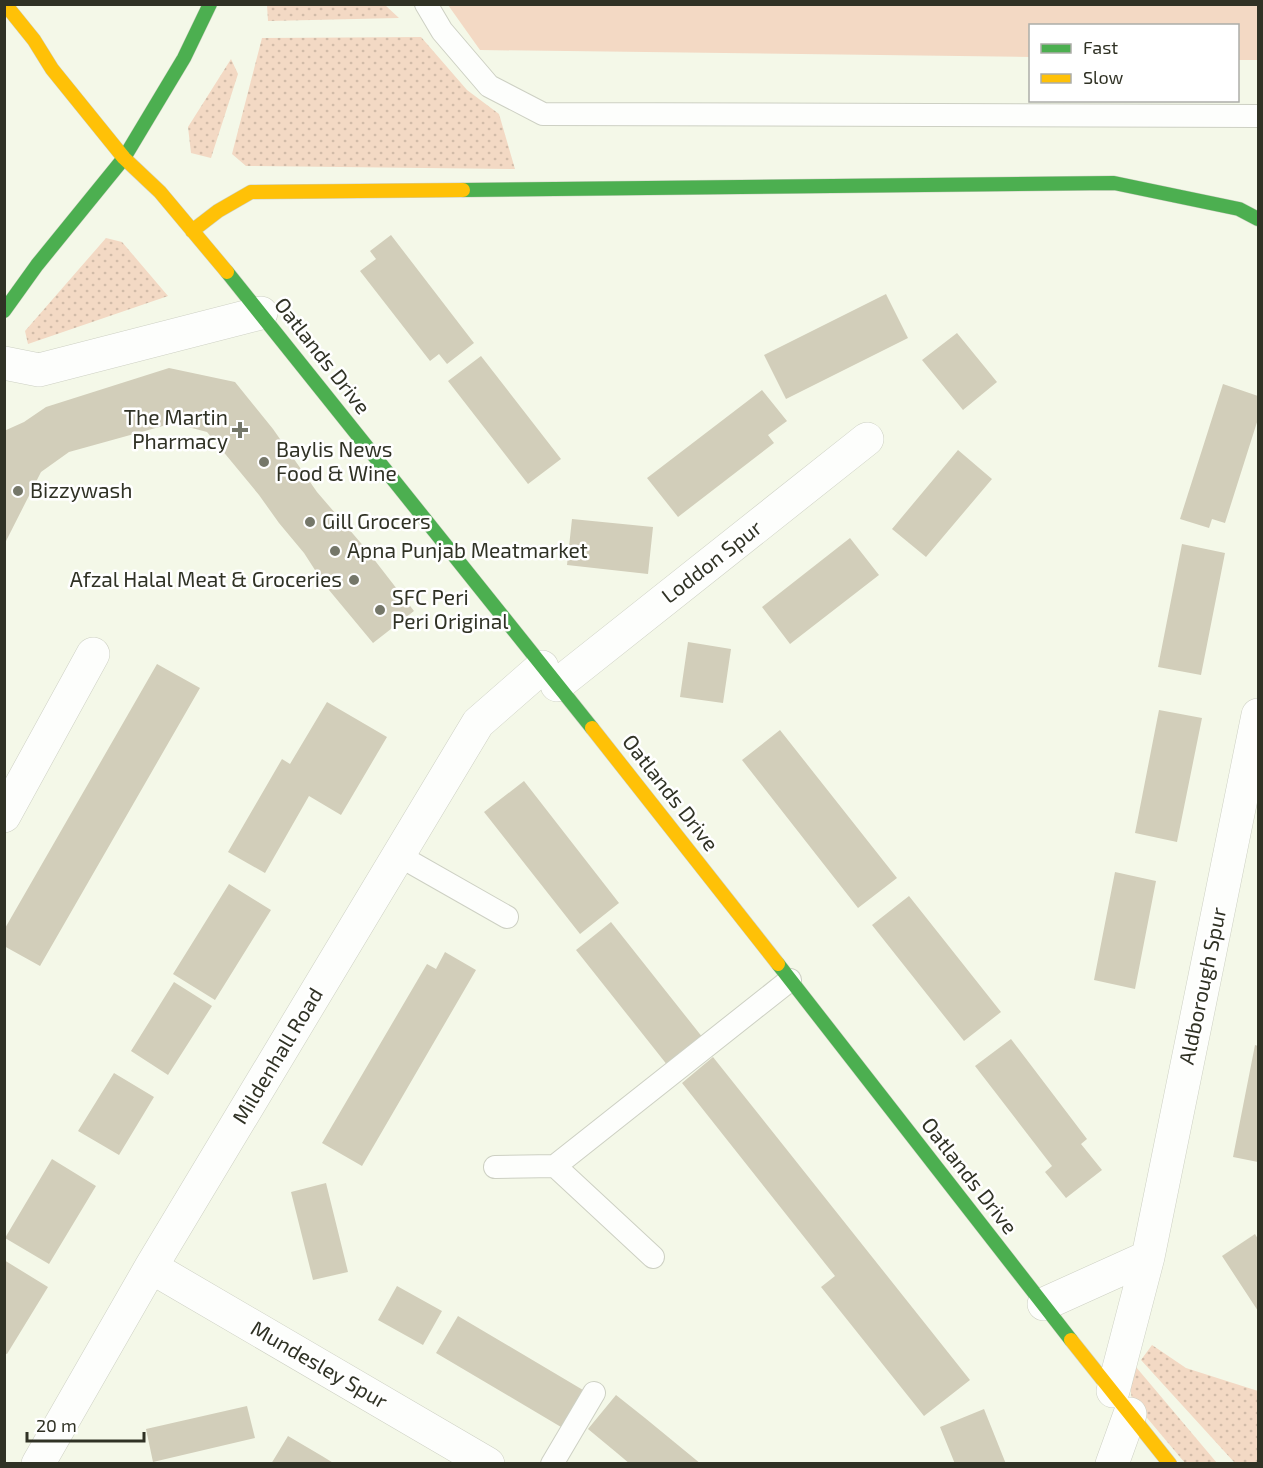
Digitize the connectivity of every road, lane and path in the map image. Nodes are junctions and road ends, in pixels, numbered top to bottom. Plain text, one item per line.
1 (4, 4) edge
2 (210, 4) edge
3 (426, 4) edge
4 (1258, 116) edge
5 (124, 158) junction
6 (1258, 219) edge
7 (192, 231) junction
8 (4, 311) edge
9 (261, 313) junction
10 (4, 363) edge
11 (867, 440) dead end
12 (93, 654) dead end
13 (549, 676) junction
14 (1258, 715) edge
15 (9, 799) edge
16 (398, 855) junction
17 (507, 917) dead end
18 (790, 980) junction
19 (555, 1166) junction
20 (495, 1167) dead end
21 (653, 1257) dead end
22 (1148, 1257) junction
23 (151, 1268) junction
24 (1044, 1304) junction
25 (594, 1393) dead end
26 (1121, 1402) junction
27 (38, 1464) edge
28 (488, 1464) edge
29 (552, 1464) edge
30 (1112, 1464) edge
31 (1170, 1464) edge

1 - 5 street, Oatlands Drive
2 - 5 street
3 - 4 lane
5 - 7 street, Oatlands Drive
5 - 8 street
6 - 7 street
7 - 9 street, Oatlands Drive
9 - 10 street
9 - 13 street, Oatlands Drive
11 - 13 street, Loddon Spur
12 - 15 street
13 - 16 street, Mildenhall Road
13 - 18 street, Oatlands Drive
14 - 22 street, Aldborough Spur
16 - 17 lane
16 - 23 street, Mildenhall Road
18 - 19 lane
18 - 24 street, Oatlands Drive
19 - 20 lane
19 - 21 lane
22 - 24 street
22 - 26 street, Aldborough Spur
23 - 27 street, Mildenhall Road
23 - 28 street, Mundesley Spur
24 - 26 street, Oatlands Drive
25 - 29 lane
26 - 30 street, Aldborough Spur
26 - 31 street, Oatlands Drive

